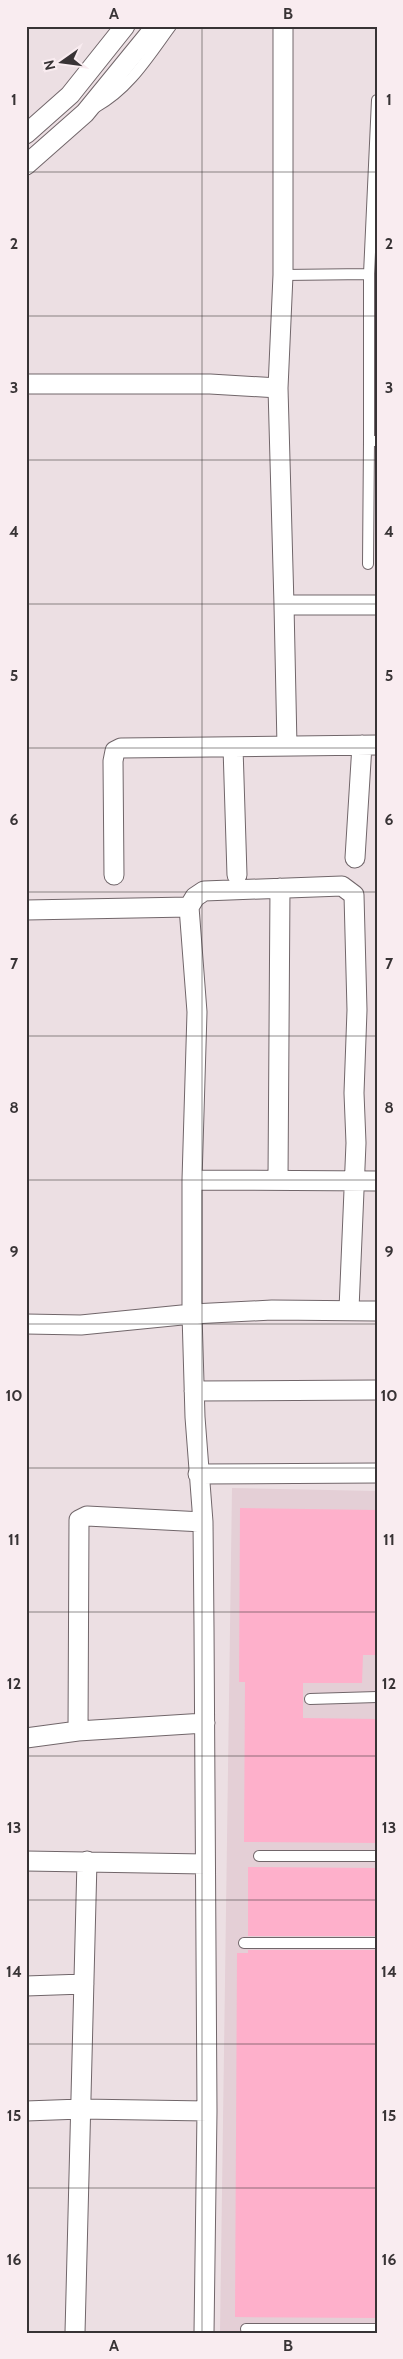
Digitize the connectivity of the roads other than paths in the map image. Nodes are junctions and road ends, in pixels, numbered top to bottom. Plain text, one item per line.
1 (125, 26) edge
2 (156, 26) edge
3 (171, 26) edge
4 (284, 26) edge
5 (70, 95) junction
6 (377, 100) edge
7 (85, 113) junction
8 (377, 114) edge
9 (26, 134) edge
10 (26, 164) edge
11 (375, 216) edge
12 (369, 274) junction
13 (283, 275) junction
14 (373, 337) edge
15 (26, 384) edge
16 (278, 388) junction
17 (373, 441) edge
18 (372, 542) edge
19 (368, 564) dead end
20 (284, 605) junction
21 (377, 605) edge
22 (369, 745) edge
23 (287, 746) junction
24 (233, 747) junction
25 (355, 858) dead end
26 (114, 875) dead end
27 (236, 875) dead end
28 (280, 888) junction
29 (189, 907) junction
30 (26, 910) edge
31 (278, 1179) junction
32 (192, 1180) junction
33 (377, 1181) edge
34 (354, 1182) junction
35 (349, 1309) junction
36 (377, 1310) edge
37 (192, 1314) junction
38 (26, 1324) edge
39 (377, 1390) edge
40 (194, 1391) junction
41 (377, 1473) edge
42 (198, 1474) junction
43 (203, 1522) junction
44 (377, 1697) edge
45 (310, 1700) dead end
46 (205, 1723) junction
47 (78, 1731) junction
48 (26, 1738) edge
49 (259, 1856) dead end
50 (377, 1856) edge
51 (26, 1861) edge
52 (87, 1861) junction
53 (205, 1864) junction
54 (244, 1943) dead end
55 (377, 1943) edge
56 (84, 1984) junction
57 (26, 1986) edge
58 (81, 2109) junction
59 (26, 2111) edge
60 (207, 2112) junction
61 (246, 2329) dead end
62 (377, 2330) edge
63 (75, 2333) edge
64 (204, 2333) edge

1 - 5 street
2 - 7 street
3 - 7 lane
4 - 13 street
5 - 7 street
5 - 9 street
6 - 8 lane
7 - 10 street
8 - 11 lane
11 - 12 lane
12 - 13 lane
12 - 14 lane
13 - 16 street
14 - 17 lane
15 - 16 street
16 - 20 street
17 - 18 lane
18 - 19 lane
20 - 21 street
20 - 23 street
22 - 23 street
22 - 25 street
23 - 24 street
24 - 26 street
24 - 27 street
28 - 29 street
28 - 31 street
28 - 34 street
29 - 30 street
29 - 32 street
31 - 32 street
31 - 34 street
32 - 37 street
33 - 34 street
34 - 35 street
35 - 36 street
35 - 37 street
37 - 38 street
37 - 40 street
39 - 40 street
40 - 42 street
41 - 42 street
42 - 43 street
43 - 46 street
43 - 47 street
44 - 45 lane
46 - 47 street
46 - 53 street
47 - 48 street
49 - 50 lane
51 - 52 street
52 - 53 street
52 - 56 street
53 - 60 street
54 - 55 lane
56 - 57 street
56 - 58 street
58 - 59 street
58 - 60 street
58 - 63 street
60 - 64 street
61 - 62 lane

